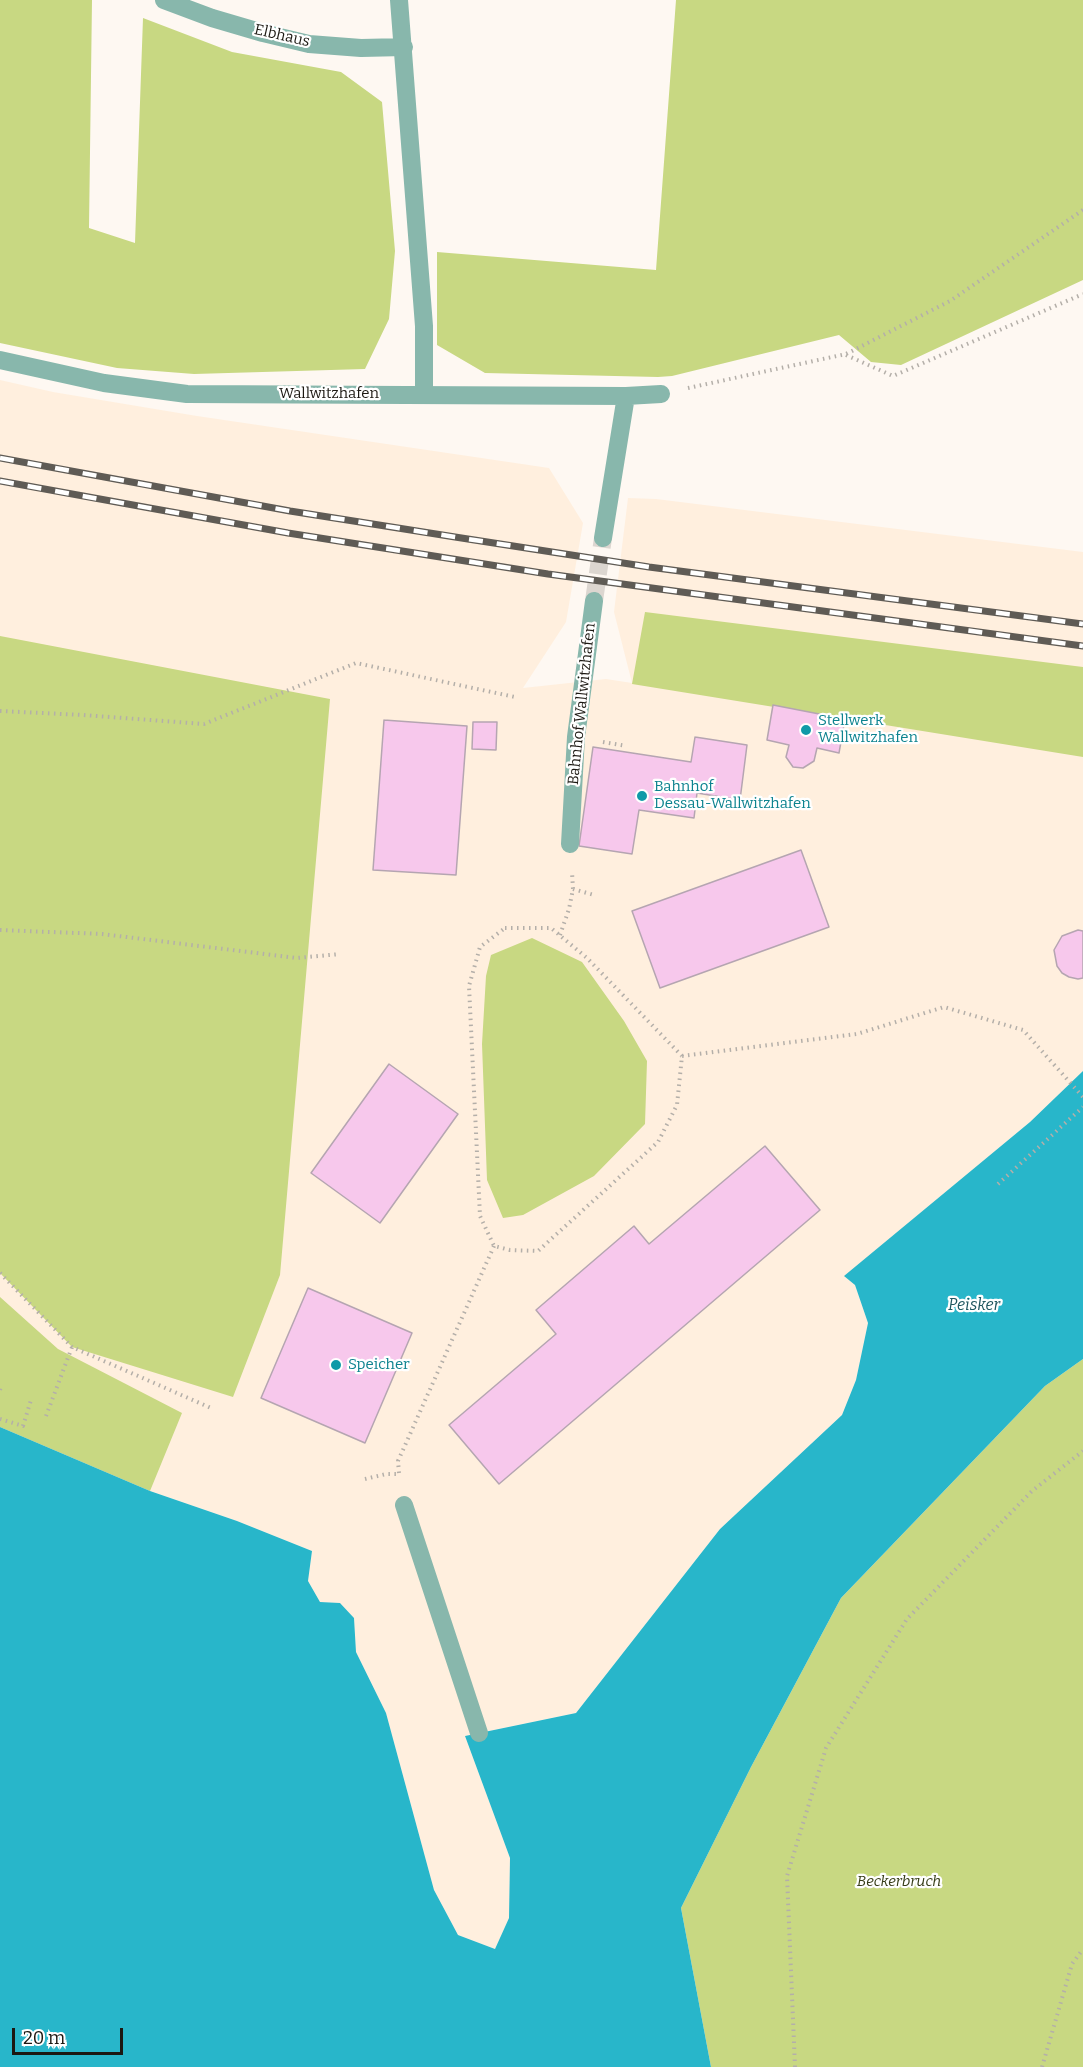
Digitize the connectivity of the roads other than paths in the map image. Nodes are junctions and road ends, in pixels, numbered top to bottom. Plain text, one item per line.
1 (165, 0) edge
2 (399, 0) edge
3 (404, 46) junction
4 (0, 360) edge
5 (424, 394) junction
6 (661, 394) road end
7 (626, 396) junction
8 (603, 538) tunnel mouth
9 (594, 601) tunnel mouth
10 (570, 844) road end
11 (404, 1505) dead end
12 (479, 1732) dead end

1 - 3 street, Elbhaus
2 - 3 street
3 - 5 street
4 - 5 street, Wallwitzhafen
5 - 7 street, Wallwitzhafen
6 - 7 street, Wallwitzhafen
7 - 8 street
9 - 10 street, Bahnhof Wallwitzhafen
11 - 12 street

